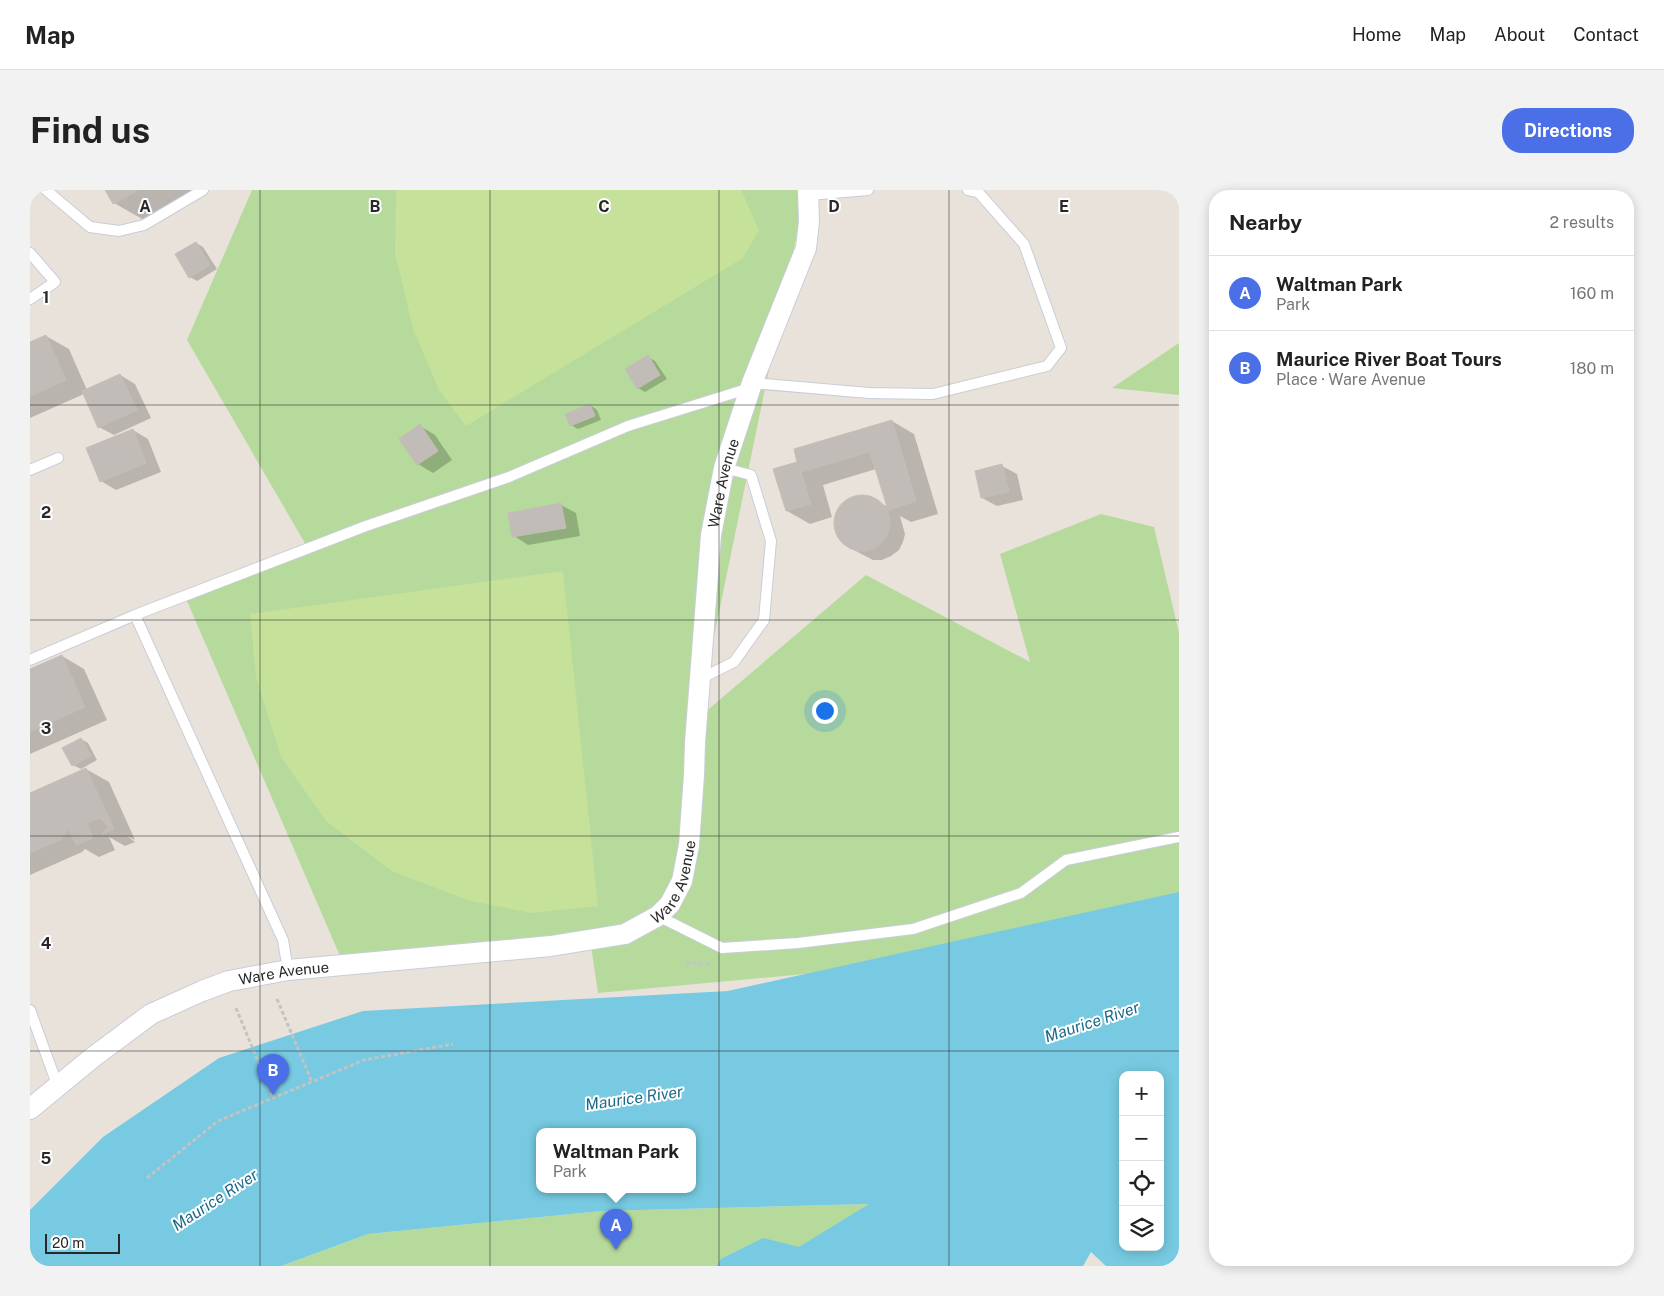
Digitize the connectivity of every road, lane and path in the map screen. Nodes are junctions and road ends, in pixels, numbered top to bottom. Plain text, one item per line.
1 (46, 190) edge
2 (202, 190) edge
3 (868, 190) edge
4 (968, 190) edge
5 (808, 192) edge
6 (30, 253) edge
7 (30, 299) edge
8 (751, 385) junction
9 (58, 458) dead end
10 (724, 468) junction
11 (30, 470) edge
12 (135, 615) junction
13 (30, 660) edge
14 (700, 679) junction
15 (1179, 837) edge
16 (658, 916) junction
17 (288, 970) junction
18 (277, 999) dead end
19 (236, 1008) dead end
20 (30, 1010) edge
21 (453, 1044) dead end
22 (312, 1082) junction
23 (58, 1087) junction
24 (273, 1098) junction
25 (30, 1108) edge
26 (147, 1178) dead end

1 - 2 lane
3 - 5 lane
4 - 8 lane
5 - 8 street, Ware Avenue
6 - 7 lane
8 - 10 street, Ware Avenue
8 - 12 lane
9 - 11 lane
10 - 14 street, Ware Avenue
10 - 14 lane
12 - 13 lane
12 - 17 lane
14 - 16 street, Ware Avenue
15 - 16 lane
16 - 17 street, Ware Avenue
17 - 23 street, Ware Avenue
18 - 22 path
19 - 24 path
20 - 23 lane
21 - 22 path
22 - 24 path
23 - 25 street, Ware Avenue
24 - 26 path

